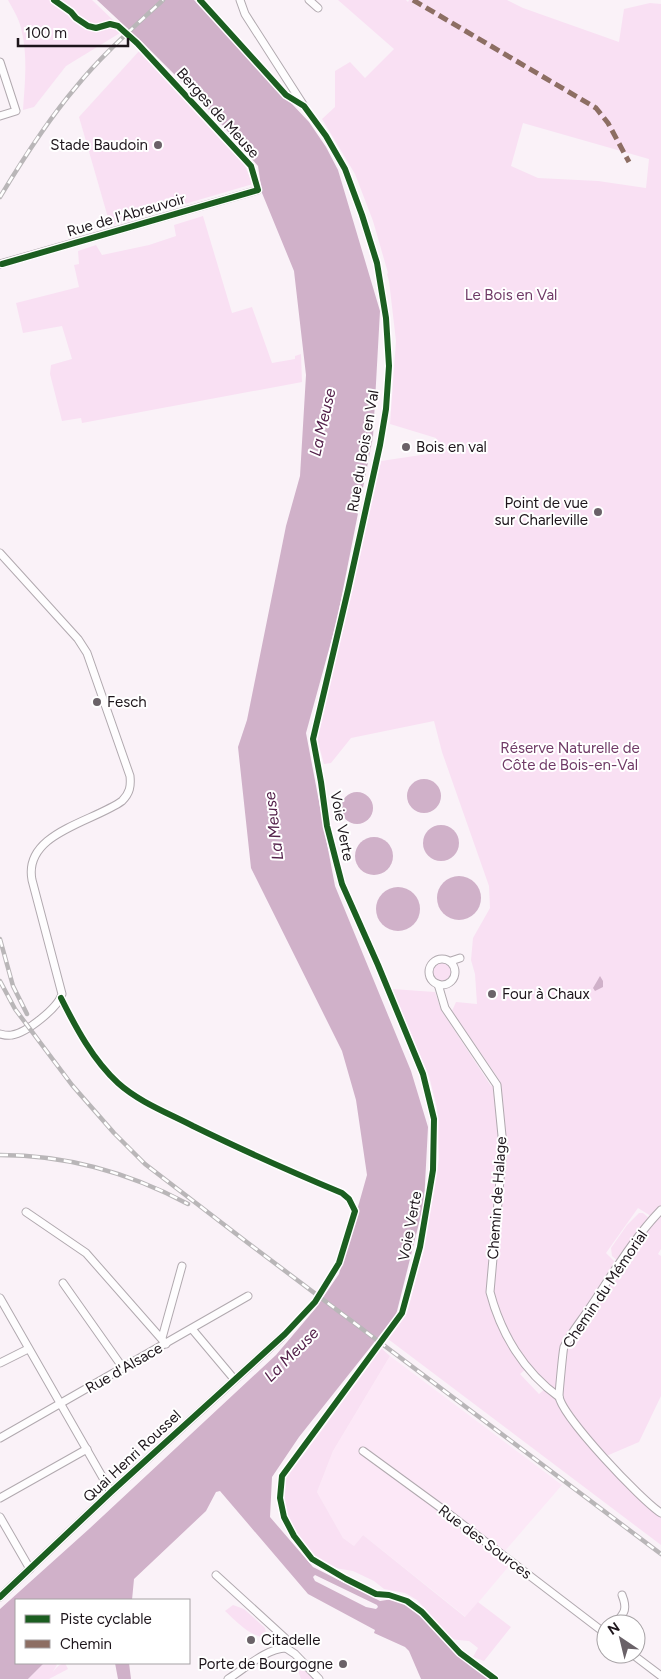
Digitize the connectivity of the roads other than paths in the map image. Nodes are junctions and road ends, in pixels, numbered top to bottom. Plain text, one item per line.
1 (240, 0) edge
2 (309, 0) edge
3 (318, 8) dead end
4 (0, 62) edge
5 (304, 106) dead end
6 (0, 116) edge
7 (258, 190) dead end
8 (0, 264) edge
9 (0, 553) edge
10 (460, 958) dead end
11 (451, 961) junction
12 (438, 984) junction
13 (0, 1034) edge
14 (661, 1210) edge
15 (26, 1212) dead end
16 (182, 1266) dead end
17 (63, 1283) dead end
18 (248, 1296) dead end
19 (0, 1298) edge
20 (192, 1329) junction
21 (282, 1336) dead end
22 (164, 1341) junction
23 (28, 1348) junction
24 (0, 1363) edge
25 (123, 1368) junction
26 (234, 1379) junction
27 (559, 1397) junction
28 (61, 1404) junction
29 (0, 1438) edge
30 (87, 1449) junction
31 (363, 1451) dead end
32 (111, 1492) junction
33 (0, 1498) edge
34 (660, 1512) edge
35 (0, 1517) edge
36 (30, 1569) junction
37 (216, 1575) dead end
38 (622, 1595) dead end
39 (0, 1597) edge
40 (622, 1614) edge
41 (596, 1626) edge
42 (286, 1648) junction
43 (645, 1664) edge
44 (661, 1676) edge
45 (228, 1679) edge
46 (319, 1679) edge

1 - 5 street
2 - 3 street
4 - 6 street
7 - 8 street, Rue de l'Abreuvoir
9 - 13 street
10 - 11 street
11 - 12 street
11 - 12 street
12 - 27 street, Chemin de Halage
14 - 27 street, Chemin du Mémorial
15 - 22 street
16 - 22 street
17 - 25 street
18 - 20 street, Rue d'Alsace
19 - 23 street
20 - 22 street, Rue d'Alsace
20 - 26 street
21 - 26 street, Quai Henri Roussel
22 - 25 street, Rue d'Alsace
23 - 24 street
23 - 28 street
25 - 28 street, Rue d'Alsace
26 - 32 street, Quai Henri Roussel
27 - 34 street
28 - 29 street, Rue d'Alsace
28 - 30 street
30 - 32 street
30 - 33 street
31 - 41 street, Rue des Sources
32 - 36 street, Quai Henri Roussel
35 - 36 street
36 - 39 street, Quai Henri Roussel
37 - 42 street
38 - 40 street
42 - 45 street
42 - 46 street
43 - 44 street

